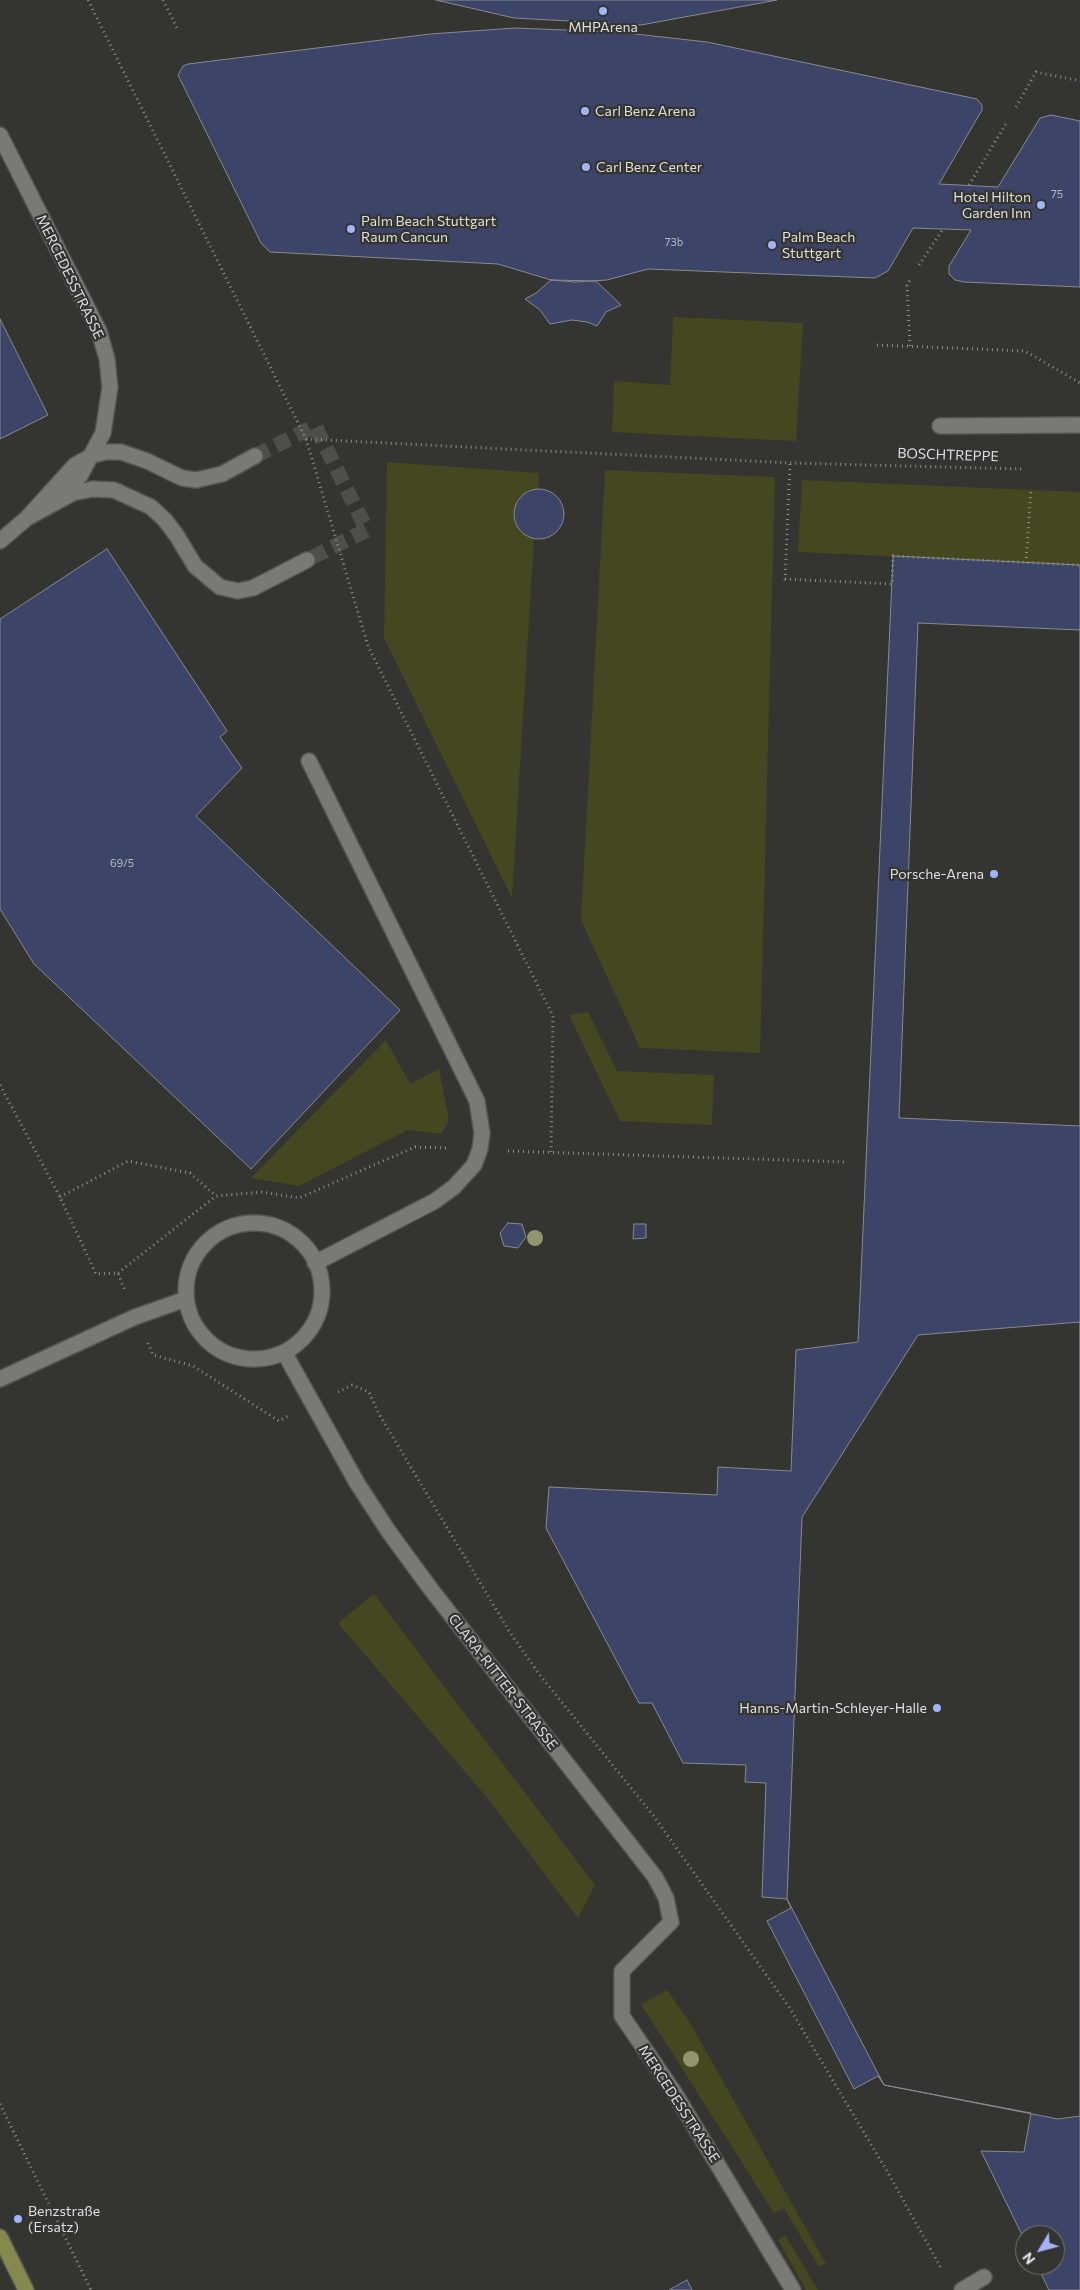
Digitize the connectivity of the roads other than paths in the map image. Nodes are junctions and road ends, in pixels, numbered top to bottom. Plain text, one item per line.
1 (2, 143) edge
2 (940, 426) dead end
3 (1080, 426) edge
4 (93, 455) junction
5 (255, 456) tunnel mouth
6 (56, 501) junction
7 (27, 518) junction
8 (0, 541) edge
9 (306, 560) tunnel mouth
10 (309, 761) dead end
11 (315, 1263) junction
12 (186, 1299) junction
13 (284, 1352) junction
14 (0, 1379) edge
15 (671, 1922) joint
16 (0, 2238) edge
17 (984, 2277) dead end
18 (26, 2290) edge
19 (793, 2290) edge
20 (962, 2290) edge

1 - 4 street, MERCEDESSTRASSE
2 - 3 street
4 - 5 street
4 - 6 street, MERCEDESSTRASSE
4 - 7 street
6 - 7 street
6 - 9 street
7 - 8 street
10 - 11 street
11 - 12 street
11 - 13 street
12 - 13 street
12 - 14 street
13 - 15 street, CLARA-RITTER-STRASSE
15 - 19 street, MERCEDESSTRASSE
16 - 18 main road
17 - 20 street

